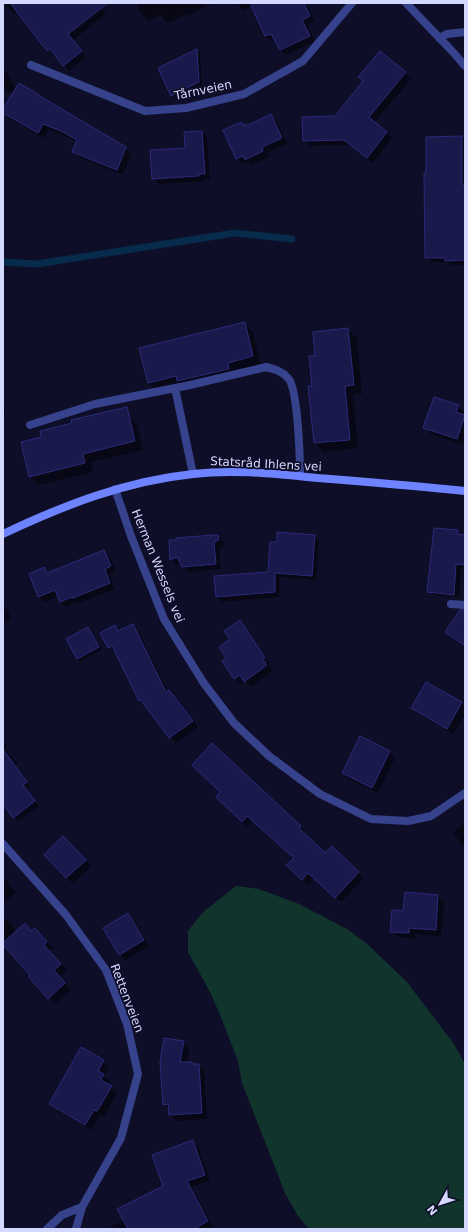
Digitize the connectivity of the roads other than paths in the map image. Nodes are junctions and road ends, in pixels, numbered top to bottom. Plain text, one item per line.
1 (352, 3) edge
2 (406, 3) edge
3 (465, 32) edge
4 (440, 38) junction
5 (31, 65) dead end
6 (465, 66) edge
7 (175, 388) junction
8 (30, 425) dead end
9 (193, 474) junction
10 (300, 476) junction
11 (115, 489) junction
12 (465, 491) edge
13 (3, 533) edge
14 (451, 604) dead end
15 (465, 605) edge
16 (465, 793) edge
17 (3, 844) edge
18 (82, 1207) junction
19 (47, 1229) edge
20 (76, 1229) edge

1 - 5 street, Tårnveien
2 - 4 street
3 - 4 street
4 - 6 street
7 - 8 street
7 - 9 street
7 - 10 street
9 - 10 street, Statsråd Ihlens vei
9 - 11 street, Statsråd Ihlens vei
10 - 12 street, Statsråd Ihlens vei
11 - 13 street, Statsråd Ihlens vei
11 - 16 street, Herman Wessels vei
14 - 15 street
17 - 18 street, Rettenveien
18 - 19 street
18 - 20 street, Rettenveien

